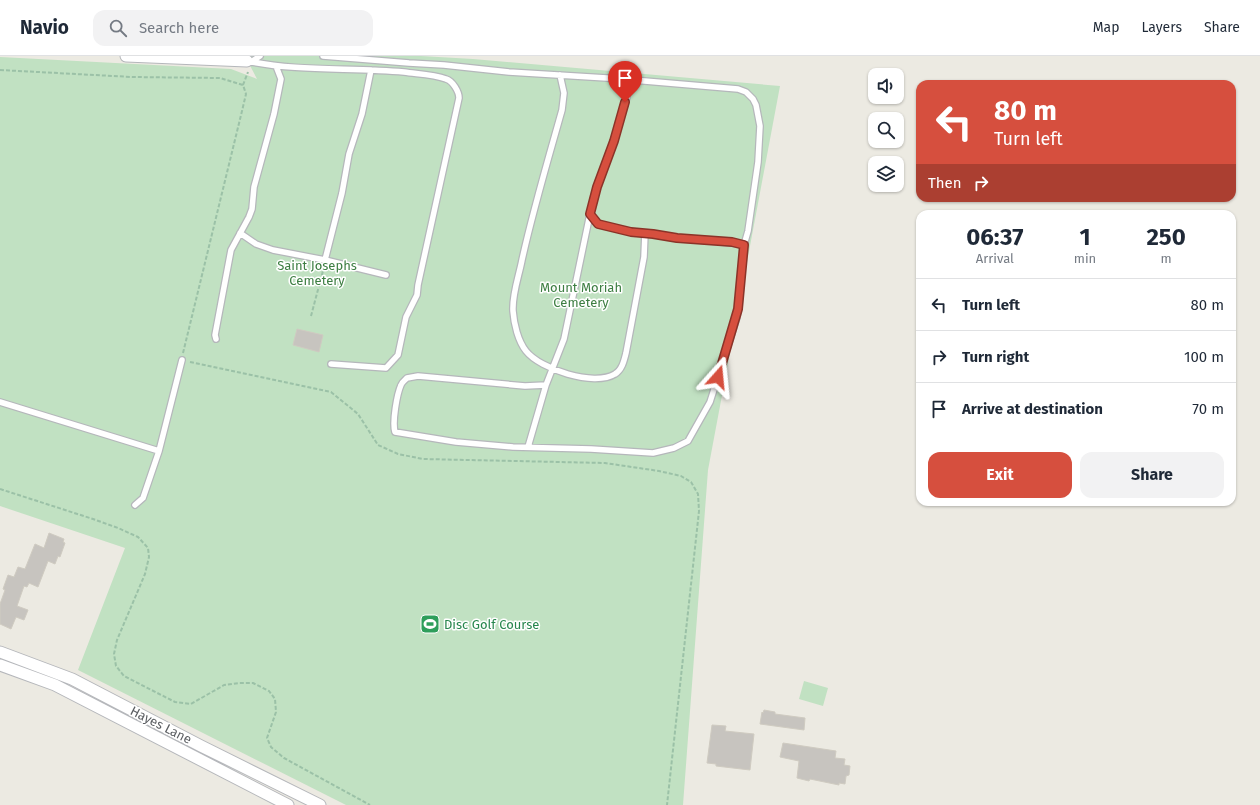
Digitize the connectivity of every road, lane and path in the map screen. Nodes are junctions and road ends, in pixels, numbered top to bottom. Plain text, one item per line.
1 (126, 56) edge
2 (260, 56) edge
3 (323, 56) edge
4 (249, 60) edge
5 (276, 66) junction
6 (0, 70) edge
7 (372, 70) junction
8 (560, 75) junction
9 (623, 79) junction
10 (242, 85) dead end
11 (590, 214) junction
12 (240, 233) junction
13 (645, 233) junction
14 (744, 245) junction
15 (326, 260) junction
16 (386, 275) dead end
17 (311, 316) dead end
18 (216, 339) dead end
19 (182, 360) dead end
20 (331, 364) dead end
21 (553, 369) junction
22 (546, 385) junction
23 (0, 402) edge
24 (528, 447) junction
25 (159, 451) junction
26 (0, 489) edge
27 (135, 506) dead end
28 (0, 652) edge
29 (0, 665) edge
30 (288, 805) edge
31 (320, 805) edge
32 (370, 805) edge

1 - 4 street
2 - 4 lane
3 - 8 lane
4 - 5 lane
5 - 7 lane
5 - 12 lane
6 - 10 path
7 - 15 lane
7 - 20 lane
8 - 9 lane
8 - 21 lane
9 - 11 lane
9 - 14 lane
11 - 13 lane
11 - 21 lane
12 - 15 lane
12 - 18 lane
13 - 14 lane
13 - 21 lane
14 - 24 lane
15 - 16 lane
15 - 17 path
19 - 25 lane
21 - 22 lane
22 - 24 lane
22 - 24 lane
23 - 25 lane
25 - 27 lane
26 - 32 path
28 - 31 street, Hayes Lane
29 - 30 street, Hayes Lane

